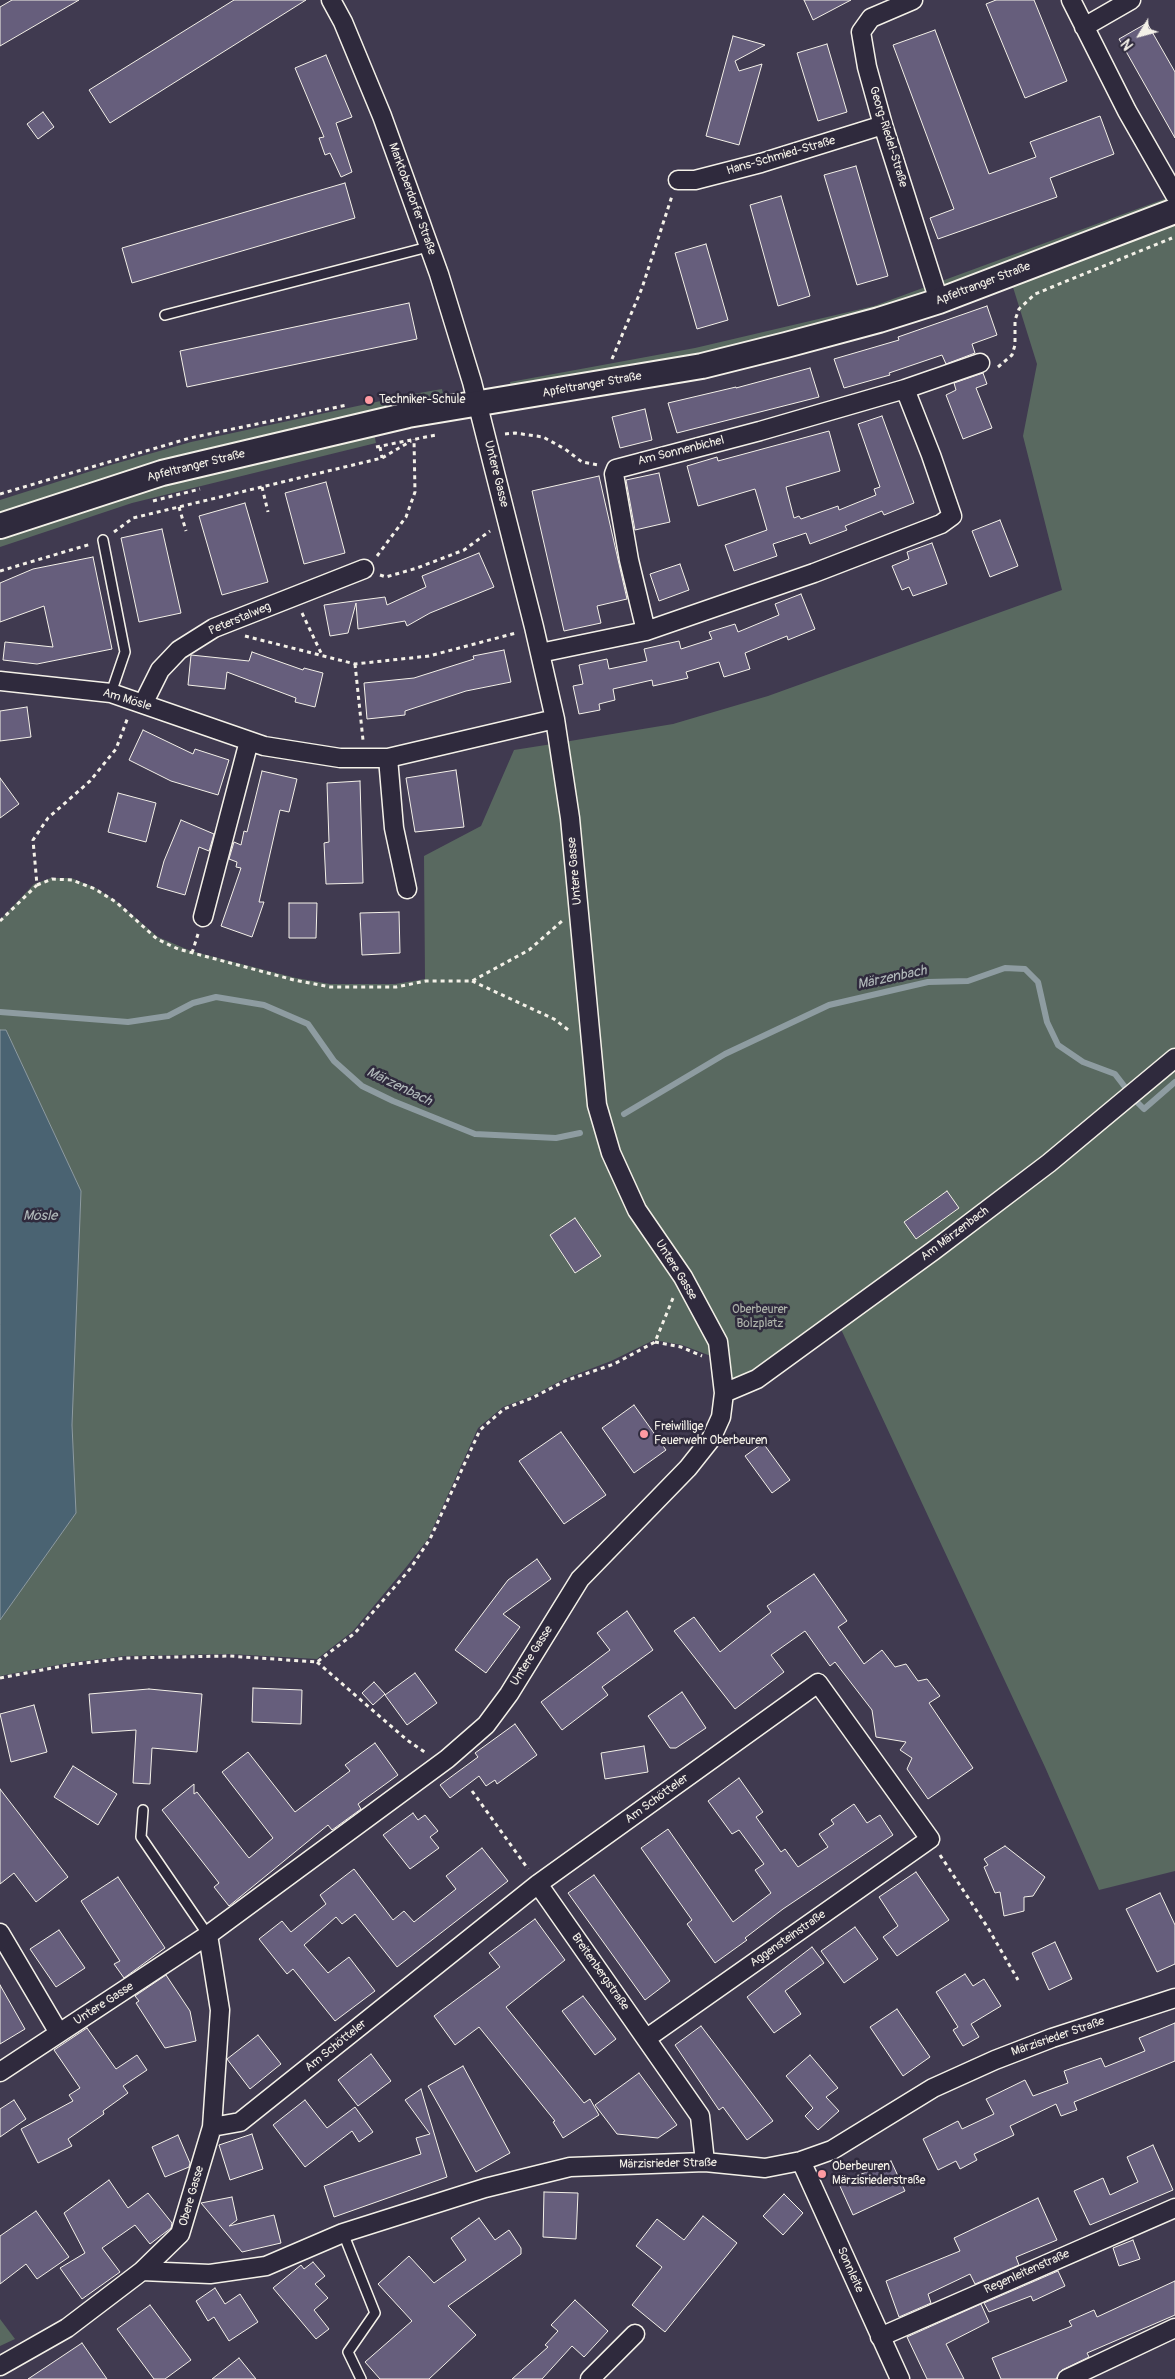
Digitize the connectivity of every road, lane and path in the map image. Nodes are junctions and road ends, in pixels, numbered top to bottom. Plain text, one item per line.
1 (331, 0) edge
2 (913, 0) edge
3 (1071, 0) edge
4 (1131, 0) edge
5 (1084, 27) junction
6 (883, 125) junction
7 (678, 180) joint
8 (1175, 195) edge
9 (1175, 211) edge
10 (1175, 236) edge
11 (428, 247) junction
12 (939, 301) junction
13 (165, 315) dead end
14 (620, 360) dead end
15 (980, 363) joint
16 (905, 389) junction
17 (478, 404) junction
18 (378, 437) dead end
19 (487, 437) junction
20 (414, 439) junction
21 (380, 446) junction
22 (371, 448) dead end
23 (382, 458) junction
24 (616, 469) junction
25 (208, 487) dead end
26 (262, 487) junction
27 (143, 504) dead end
28 (179, 507) junction
29 (268, 512) dead end
30 (507, 519) junction
31 (0, 526) edge
32 (186, 531) dead end
33 (103, 540) junction
34 (364, 570) junction
35 (0, 571) edge
36 (294, 596) junction
37 (534, 627) junction
38 (214, 628) junction
39 (646, 631) junction
40 (540, 653) junction
41 (322, 656) junction
42 (355, 664) junction
43 (0, 682) edge
44 (111, 693) junction
45 (139, 702) junction
46 (555, 719) junction
47 (249, 741) junction
48 (364, 758) junction
49 (388, 758) junction
50 (37, 885) junction
51 (407, 889) dead end
52 (578, 907) junction
53 (203, 917) dead end
54 (0, 920) edge
55 (472, 981) junction
56 (592, 1048) junction
57 (1175, 1058) edge
58 (682, 1277) junction
59 (655, 1342) junction
60 (721, 1364) junction
61 (724, 1393) junction
62 (317, 1662) junction
63 (0, 1678) edge
64 (446, 1758) junction
65 (472, 1791) dead end
66 (143, 1810) dead end
67 (930, 1840) junction
68 (538, 1884) junction
69 (0, 1933) edge
70 (208, 1936) junction
71 (1018, 1980) dead end
72 (1175, 1998) edge
73 (59, 2033) junction
74 (647, 2038) junction
75 (0, 2072) edge
76 (212, 2127) junction
77 (801, 2161) junction
78 (705, 2162) junction
79 (1175, 2208) edge
80 (343, 2233) junction
81 (142, 2271) junction
82 (1175, 2328) edge
83 (635, 2334) dead end
84 (880, 2337) junction
85 (0, 2366) edge
86 (361, 2379) edge
87 (590, 2379) edge
88 (900, 2379) edge
89 (1067, 2379) edge

1 - 11 street, Marktoberdorfer Straße
2 - 6 street, Georg-Riedel-Straße
3 - 5 street
4 - 5 street
5 - 8 street
6 - 7 street, Hans-Schmied-Straße
6 - 12 street, Georg-Riedel-Straße
7 - 14 path
9 - 12 street, Apfeltranger Straße
10 - 15 path
11 - 13 lane
11 - 17 street, Marktoberdorfer Straße
12 - 17 street, Apfeltranger Straße
15 - 16 street, Am Sonnenbichel
16 - 24 street, Am Sonnenbichel
16 - 39 street
17 - 19 street, Untere Gasse
17 - 31 street, Apfeltranger Straße
18 - 21 path
19 - 24 path
19 - 30 street, Untere Gasse
20 - 21 path
20 - 23 path
20 - 34 path
21 - 22 path
21 - 23 path
23 - 26 path
24 - 39 street
25 - 27 path
26 - 28 path
26 - 29 path
28 - 32 path
28 - 33 path
30 - 34 path
30 - 37 street, Untere Gasse
33 - 35 path
33 - 44 lane
34 - 36 street, Peterstalweg
36 - 38 street, Peterstalweg
36 - 41 path
37 - 40 street, Untere Gasse
37 - 42 path
38 - 41 path
38 - 45 street, Peterstalweg
39 - 40 street
40 - 46 street, Untere Gasse
41 - 42 path
42 - 48 path
43 - 44 street, Am Mösle
44 - 45 street, Am Mösle
45 - 47 street, Am Mösle
45 - 50 path
46 - 49 street, Am Mösle
46 - 52 street, Untere Gasse
47 - 48 street, Am Mösle
47 - 53 street
48 - 49 street, Am Mösle
49 - 51 street
50 - 54 path
50 - 55 path
52 - 55 path
52 - 56 street, Untere Gasse
55 - 56 path
56 - 58 street, Untere Gasse
57 - 61 street, Am Märzenbach
58 - 59 path
58 - 60 street, Untere Gasse
59 - 60 path
59 - 62 path
60 - 61 street, Untere Gasse
61 - 64 street, Untere Gasse
62 - 63 path
62 - 64 path
64 - 70 street, Untere Gasse
65 - 68 path
66 - 70 lane
67 - 68 street, Am Schötteler
67 - 71 path
67 - 74 street, Aggensteinstraße
68 - 74 street, Breitenbergstraße
68 - 76 street, Am Schötteler
69 - 73 street
70 - 73 street, Untere Gasse
70 - 76 street, Obere Gasse
72 - 77 street, Märzisrieder Straße
73 - 75 street, Untere Gasse
74 - 78 street, Breitenbergstraße
76 - 81 street, Obere Gasse
77 - 78 street, Märzisrieder Straße
77 - 84 street, Sonnleite
78 - 80 street, Märzisrieder Straße
79 - 84 street, Regenleitenstraße
80 - 81 street, Märzisrieder Straße
80 - 86 lane
81 - 85 street, Obere Gasse
82 - 89 street
83 - 87 street
84 - 88 street, Sonnleite

